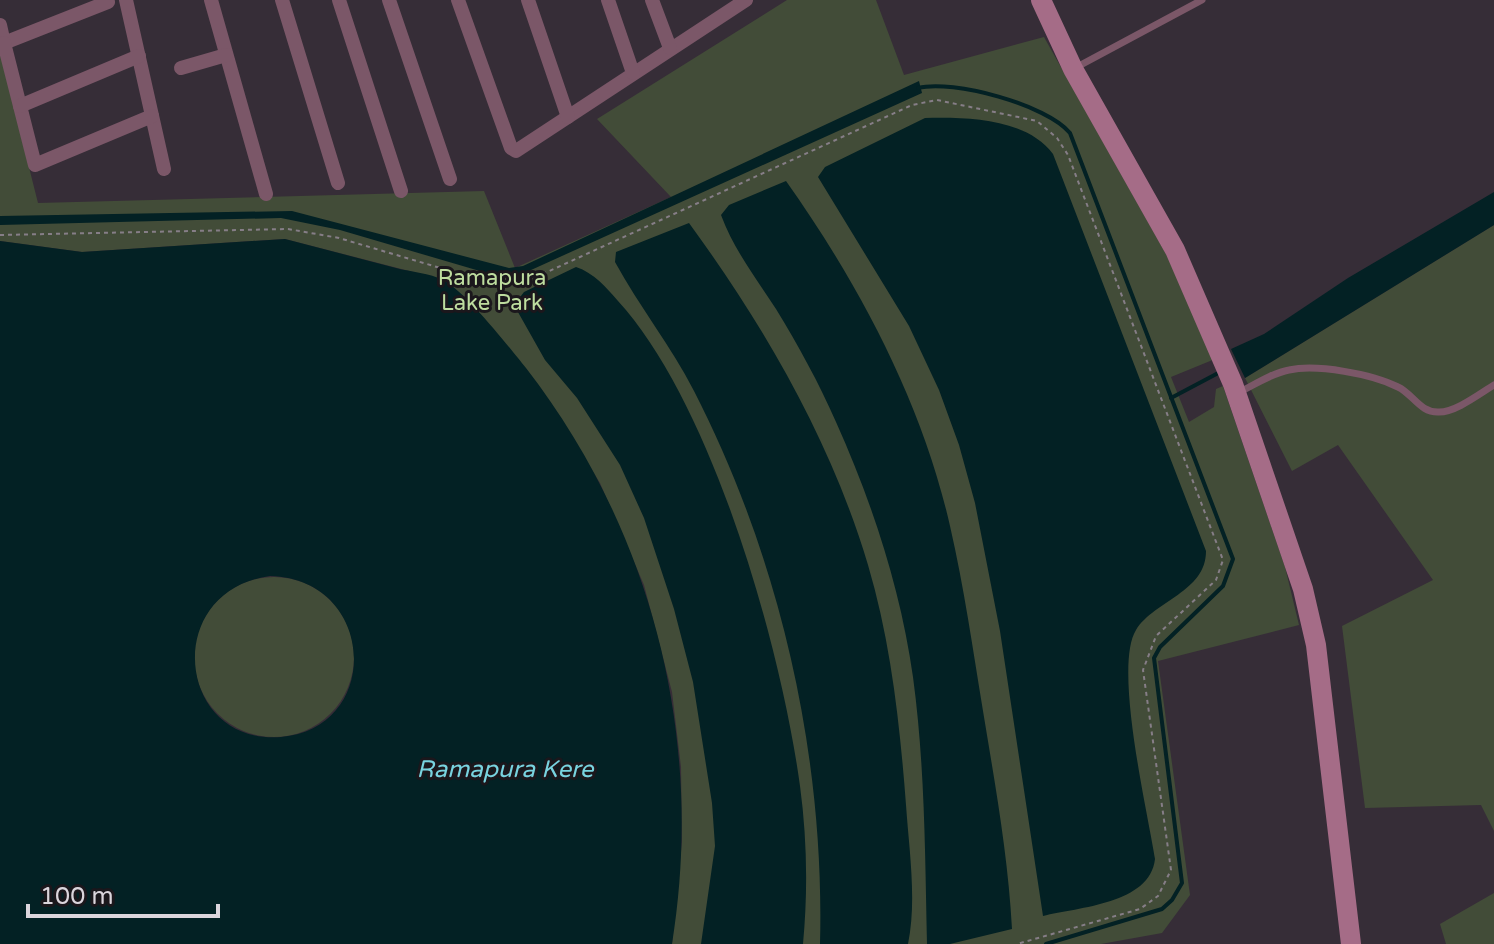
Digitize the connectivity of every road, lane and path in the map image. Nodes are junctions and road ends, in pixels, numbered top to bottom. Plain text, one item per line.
1 (126, 0) edge
2 (211, 0) edge
3 (282, 0) edge
4 (339, 0) edge
5 (389, 0) edge
6 (458, 0) edge
7 (528, 0) edge
8 (608, 0) edge
9 (652, 0) edge
10 (746, 0) edge
11 (1041, 0) edge
12 (1202, 0) edge
13 (108, 2) edge
14 (0, 25) edge
15 (4, 43) junction
16 (670, 48) junction
17 (226, 55) junction
18 (139, 56) junction
19 (181, 68) dead end
20 (1073, 69) junction
21 (633, 73) junction
22 (20, 106) junction
23 (152, 116) junction
24 (568, 117) junction
25 (164, 169) dead end
26 (450, 179) dead end
27 (338, 183) dead end
28 (401, 191) dead end
29 (266, 194) dead end
30 (0, 235) edge
31 (1494, 385) edge
32 (1234, 389) junction
33 (1017, 944) edge
34 (1351, 944) edge

1 - 18 street
2 - 17 street
3 - 27 street
4 - 28 street
5 - 26 street
6 - 24 street
7 - 24 street
8 - 21 street
9 - 16 street
10 - 16 street
11 - 20 main road
12 - 20 lane
13 - 15 street
14 - 15 street
15 - 22 street
16 - 21 street
17 - 19 street
17 - 29 street
18 - 22 street
18 - 23 street
20 - 32 main road
21 - 24 street
22 - 23 street
23 - 25 street
30 - 33 path
31 - 32 lane
32 - 34 main road

